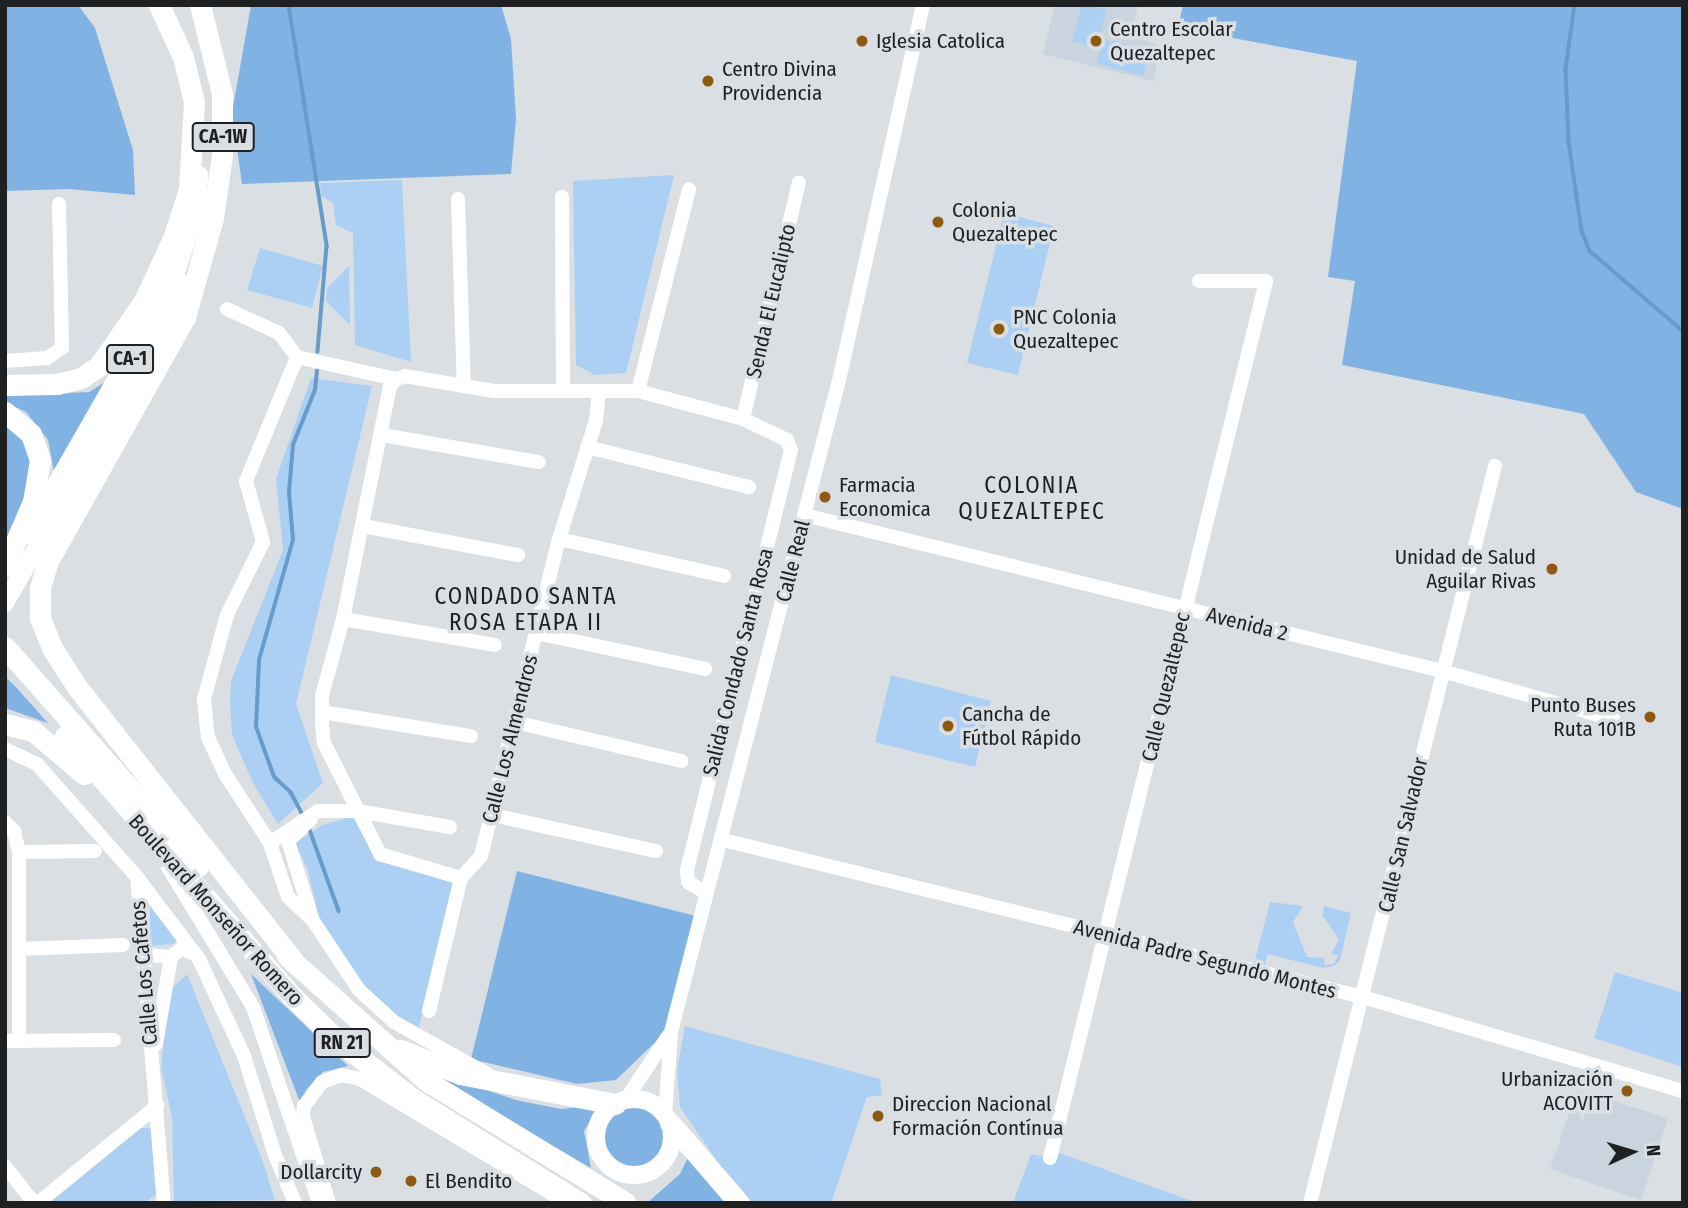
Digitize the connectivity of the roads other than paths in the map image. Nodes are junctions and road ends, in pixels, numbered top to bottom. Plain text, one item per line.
1 (159, 5) edge
2 (200, 5) edge
3 (923, 5) edge
4 (195, 126) junction
5 (799, 183) dead end
6 (689, 188) dead end
7 (562, 197) dead end
8 (458, 199) dead end
9 (59, 204) dead end
10 (196, 267) junction
11 (1199, 281) dead end
12 (228, 309) dead end
13 (297, 357) junction
14 (5, 361) edge
15 (396, 379) junction
16 (464, 385) junction
17 (5, 386) edge
18 (564, 390) junction
19 (599, 391) junction
20 (638, 391) junction
21 (5, 412) edge
22 (743, 419) junction
23 (382, 435) junction
24 (587, 447) junction
25 (538, 462) dead end
26 (1495, 466) dead end
27 (749, 487) dead end
28 (804, 514) junction
29 (363, 526) junction
30 (559, 539) junction
31 (518, 555) dead end
32 (5, 566) edge
33 (5, 573) edge
34 (724, 576) dead end
35 (5, 603) edge
36 (1184, 608) junction
37 (343, 619) junction
38 (536, 633) junction
39 (495, 645) dead end
40 (5, 647) edge
41 (13, 666) edge
42 (705, 669) dead end
43 (1441, 671) junction
44 (322, 712) junction
45 (1610, 718) dead end
46 (515, 722) junction
47 (5, 724) edge
48 (471, 736) dead end
49 (5, 749) edge
50 (681, 761) dead end
51 (125, 809) junction
52 (318, 811) junction
53 (357, 811) junction
54 (492, 815) junction
55 (5, 822) edge
56 (450, 827) dead end
57 (146, 833) junction
58 (723, 840) junction
59 (270, 843) junction
60 (95, 851) dead end
61 (656, 851) dead end
62 (19, 852) junction
63 (137, 877) junction
64 (461, 878) junction
65 (706, 893) junction
66 (312, 919) junction
67 (1108, 936) junction
68 (123, 945) dead end
69 (19, 949) junction
70 (142, 954) junction
71 (172, 957) junction
72 (199, 959) junction
73 (297, 966) junction
74 (1363, 997) junction
75 (429, 1011) dead end
76 (359, 1025) junction
77 (671, 1032) junction
78 (114, 1040) dead end
79 (12, 1041) edge
80 (153, 1069) junction
81 (504, 1083) junction
82 (1683, 1091) edge
83 (620, 1102) junction
84 (156, 1106) junction
85 (667, 1119) junction
86 (1050, 1158) dead end
87 (607, 1165) junction
88 (5, 1166) edge
89 (652, 1171) junction
90 (608, 1196) edge
91 (36, 1203) edge
92 (164, 1203) edge
93 (295, 1203) edge
94 (319, 1203) edge
95 (329, 1203) edge
96 (568, 1203) edge
97 (580, 1203) edge
98 (626, 1203) edge
99 (739, 1203) edge
100 (1310, 1203) edge

1 - 4 highway, CA-1W
2 - 10 highway, CA-1W
3 - 28 street, Calle Real
4 - 17 highway
4 - 33 main road, CA-1
5 - 22 street, Senda El Eucalipto
6 - 20 street
7 - 18 street
8 - 16 street
9 - 14 street
10 - 35 main road, CA-1
10 - 73 highway
11 - 36 street, Calle Quezaltepec
12 - 13 street
13 - 15 street
13 - 59 street
15 - 16 street
15 - 23 street
16 - 18 street
18 - 19 street
19 - 20 street
19 - 24 street, Calle Los Almendros
20 - 22 street
21 - 32 highway
22 - 65 street, Salida Condado Santa Rosa
23 - 25 street
23 - 29 street
24 - 27 street
24 - 30 street, Calle Los Almendros
26 - 43 street, Calle San Salvador
28 - 36 street, Avenida 2
28 - 58 street, Calle Real
29 - 31 street
29 - 37 street
30 - 34 street
30 - 38 street, Calle Los Almendros
36 - 43 street, Avenida 2
36 - 67 street, Calle Quezaltepec
37 - 39 street
37 - 44 street
38 - 42 street
38 - 46 street, Calle Los Almendros
40 - 41 highway
41 - 51 highway
41 - 73 highway
43 - 45 street, Avenida 2
43 - 74 street, Calle San Salvador
44 - 48 street
44 - 53 street
46 - 50 street
46 - 54 street, Calle Los Almendros
47 - 51 highway
49 - 63 street
51 - 57 highway, Boulevard Monseñor Romero / RN 21
52 - 53 street
52 - 59 street
52 - 66 street
53 - 56 street
53 - 64 street
54 - 61 street
54 - 64 street, Calle Los Almendros
55 - 62 street
57 - 94 street
57 - 97 highway, Boulevard Monseñor Romero / RN 21
58 - 65 street, Calle Real
58 - 67 street, Avenida Padre Segundo Montes
59 - 66 street
60 - 62 street
62 - 69 street
63 - 70 street, Calle Los Cafetos
63 - 72 street
64 - 75 street
65 - 77 street, Calle Real
66 - 81 street
67 - 74 street, Avenida Padre Segundo Montes
67 - 86 street, Calle Quezaltepec
68 - 69 street
69 - 79 street
70 - 71 street
70 - 80 street, Calle Los Cafetos
71 - 72 street, Calle Los Cafetos
71 - 80 street, Calle Los Cafetos
72 - 93 street
73 - 76 highway, Boulevard Monseñor Romero / RN 21
74 - 82 street, Avenida Padre Segundo Montes
74 - 100 street, Calle San Salvador
76 - 81 highway
76 - 90 highway, Boulevard Monseñor Romero / RN 21
77 - 83 street, Calle Real
77 - 85 street, Calle Real
78 - 79 street
80 - 84 street, Calle Los Cafetos
81 - 83 highway
83 - 85 main road
83 - 87 main road
84 - 91 street
84 - 92 street, Calle Los Cafetos
85 - 89 main road
85 - 99 highway
87 - 89 main road
87 - 90 main road
88 - 91 street
89 - 98 main road
90 - 98 highway, Boulevard Monseñor Romero / RN 21
95 - 96 street

